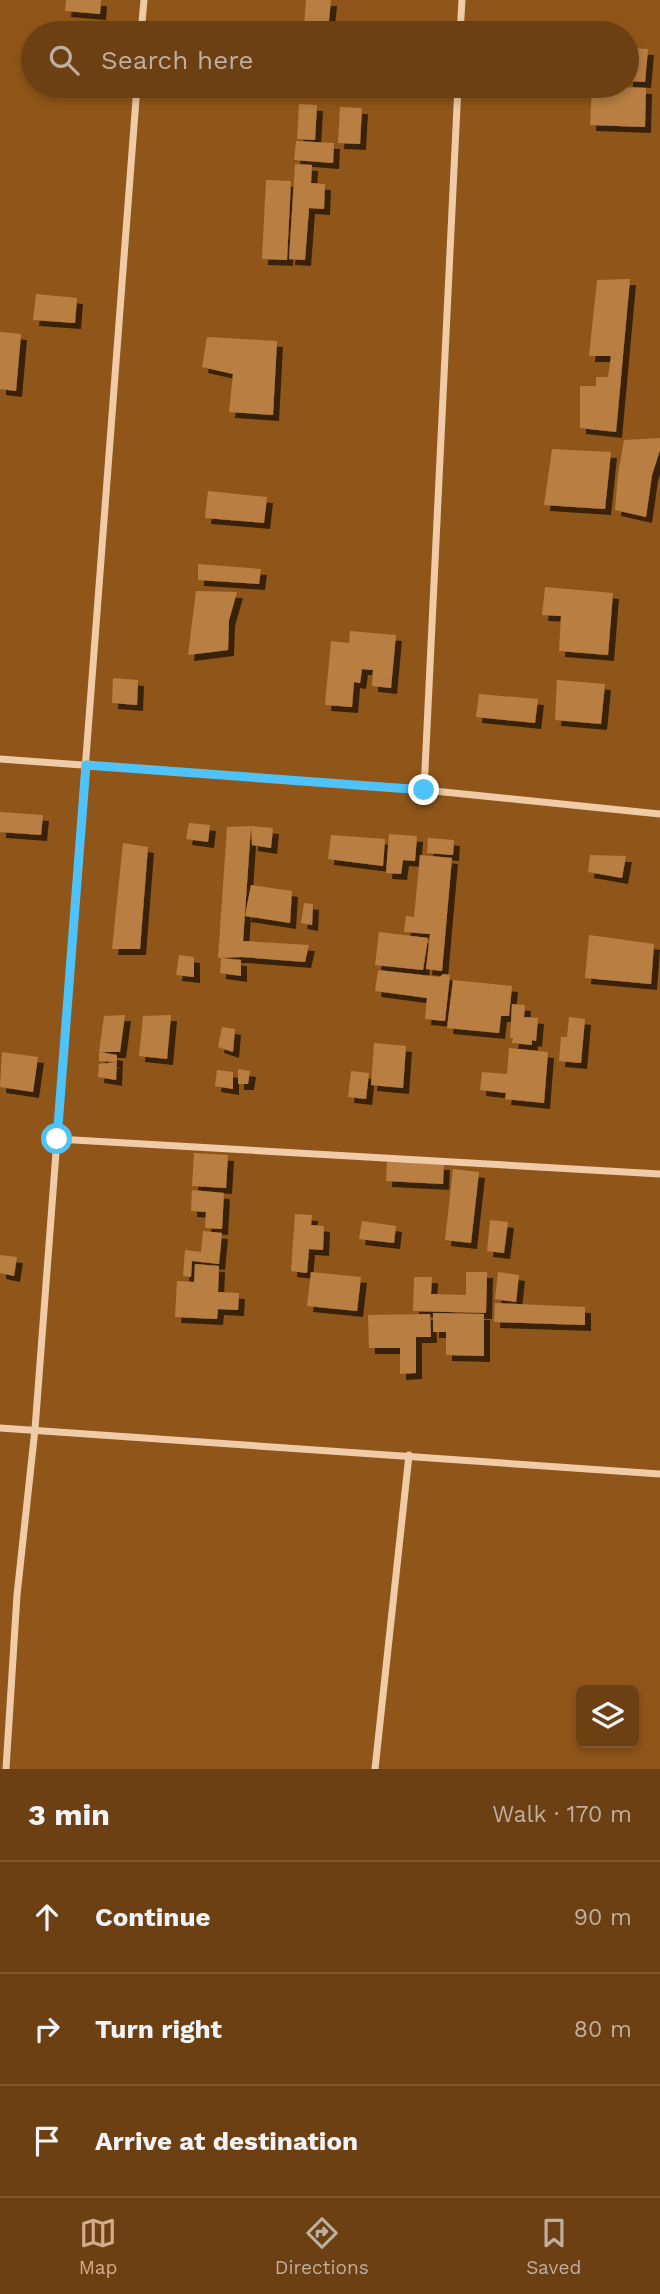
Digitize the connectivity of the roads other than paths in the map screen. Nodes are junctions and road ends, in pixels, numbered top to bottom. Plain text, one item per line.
1 (144, 0) edge
2 (462, 0) edge
3 (142, 21) edge
4 (461, 21) edge
5 (136, 98) edge
6 (457, 98) edge
7 (0, 760) edge
8 (86, 765) junction
9 (424, 790) junction
10 (660, 814) edge
11 (57, 1139) junction
12 (660, 1174) edge
13 (0, 1428) edge
14 (36, 1429) junction
15 (409, 1455) junction
16 (660, 1474) edge
17 (6, 1769) edge
18 (375, 1769) edge

1 - 3 street
2 - 4 street
5 - 8 street
6 - 9 street
7 - 8 street
8 - 9 street
8 - 11 street
9 - 10 street
11 - 12 street
11 - 14 street
13 - 14 street
14 - 15 street
14 - 17 street
15 - 16 street
15 - 18 street

